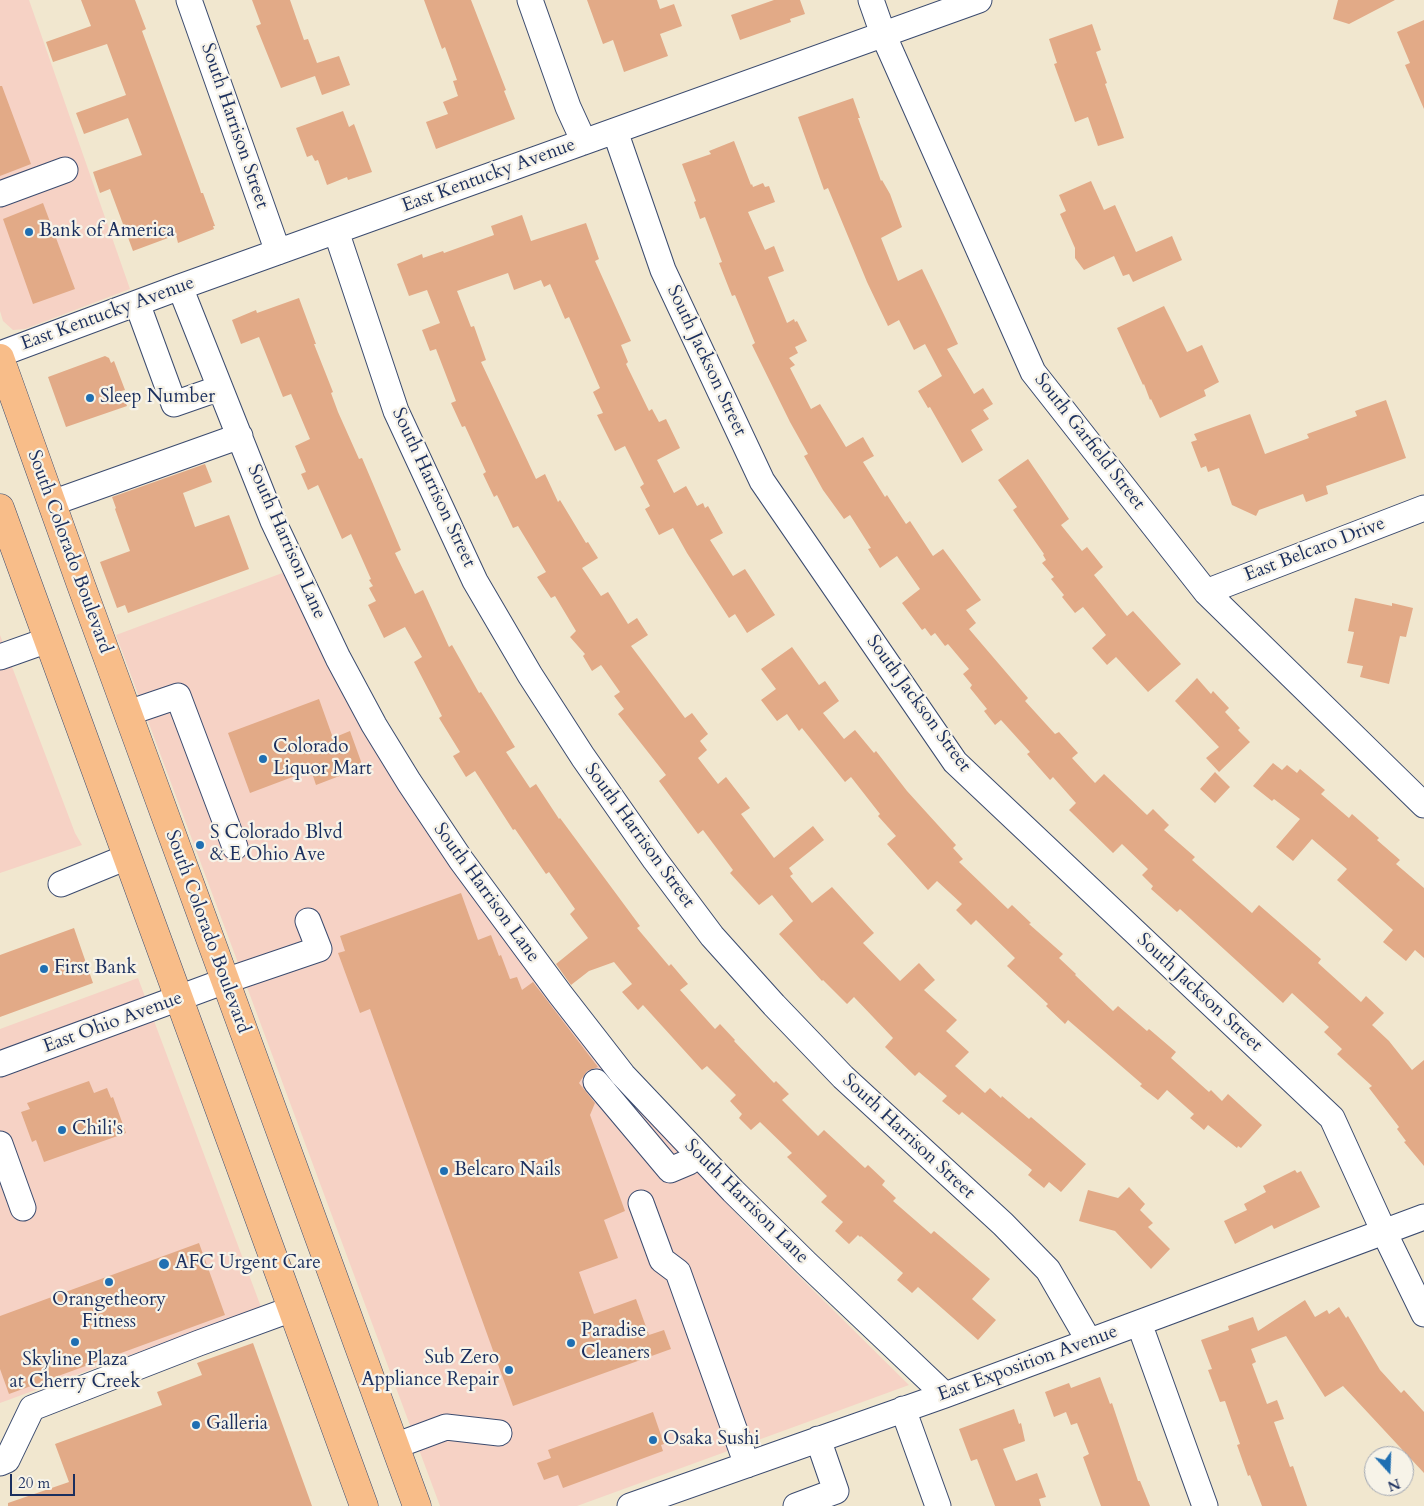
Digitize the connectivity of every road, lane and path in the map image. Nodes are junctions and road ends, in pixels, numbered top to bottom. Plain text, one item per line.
1 (190, 0) edge
2 (530, 0) edge
3 (871, 0) edge
4 (979, 0) edge
5 (883, 34) junction
6 (615, 131) junction
7 (584, 142) junction
8 (65, 170) dead end
9 (0, 194) edge
10 (336, 231) junction
11 (278, 252) junction
12 (180, 287) junction
13 (137, 303) junction
14 (0, 356) edge
15 (220, 388) junction
16 (240, 436) junction
17 (52, 503) junction
18 (0, 508) edge
19 (1424, 508) edge
20 (1206, 592) junction
21 (48, 640) junction
22 (0, 657) edge
23 (128, 714) junction
24 (1424, 805) edge
25 (235, 847) dead end
26 (127, 856) junction
27 (61, 884) dead end
28 (308, 921) dead end
29 (225, 981) junction
30 (179, 998) junction
31 (0, 1064) edge
32 (596, 1082) dead end
33 (0, 1144) edge
34 (698, 1154) junction
35 (641, 1203) dead end
36 (23, 1208) dead end
37 (1424, 1217) edge
38 (1384, 1232) junction
39 (292, 1309) junction
40 (1424, 1314) edge
41 (1139, 1323) junction
42 (1089, 1341) junction
43 (945, 1395) junction
44 (903, 1409) junction
45 (500, 1433) dead end
46 (818, 1439) junction
47 (395, 1446) junction
48 (0, 1463) edge
49 (747, 1464) junction
50 (364, 1506) edge
51 (417, 1506) edge
52 (630, 1506) edge
53 (796, 1506) edge
54 (938, 1506) edge
55 (1205, 1506) edge

1 - 11 street, South Harrison Street
2 - 7 street
3 - 5 street, South Garfield Street
4 - 5 street, East Kentucky Avenue
5 - 6 street, East Kentucky Avenue
5 - 20 street, South Garfield Street
6 - 7 street, East Kentucky Avenue
6 - 38 street, South Jackson Street
7 - 10 street, East Kentucky Avenue
8 - 9 street
10 - 11 street, East Kentucky Avenue
10 - 42 street, South Harrison Street
11 - 12 street, East Kentucky Avenue
12 - 13 street, East Kentucky Avenue
12 - 15 street, South Harrison Lane
13 - 14 street, East Kentucky Avenue
13 - 15 street
14 - 17 main road, South Colorado Boulevard
15 - 16 street, South Harrison Lane
16 - 17 street
16 - 34 street, South Harrison Lane
17 - 23 main road, South Colorado Boulevard
18 - 21 main road
19 - 20 street, East Belcaro Drive
20 - 24 street, South Garfield Street
21 - 22 street
21 - 26 main road
23 - 25 street
23 - 29 main road, South Colorado Boulevard
26 - 27 street
26 - 30 main road
28 - 29 street, East Ohio Avenue
29 - 30 street, East Ohio Avenue
29 - 47 main road, South Colorado Boulevard
30 - 31 street, East Ohio Avenue
30 - 39 main road
32 - 34 street
33 - 36 street
34 - 43 street, South Harrison Lane
35 - 49 street
37 - 38 street, East Exposition Avenue
38 - 40 street, South Jackson Street
38 - 41 street, East Exposition Avenue
39 - 48 street
39 - 50 main road
41 - 42 street, East Exposition Avenue
41 - 55 street
42 - 43 street, East Exposition Avenue
43 - 44 street, East Exposition Avenue
44 - 46 street, East Exposition Avenue
44 - 54 street
45 - 47 street
46 - 49 street, East Exposition Avenue
46 - 53 street
47 - 51 main road, South Colorado Boulevard
49 - 52 street, East Exposition Avenue

